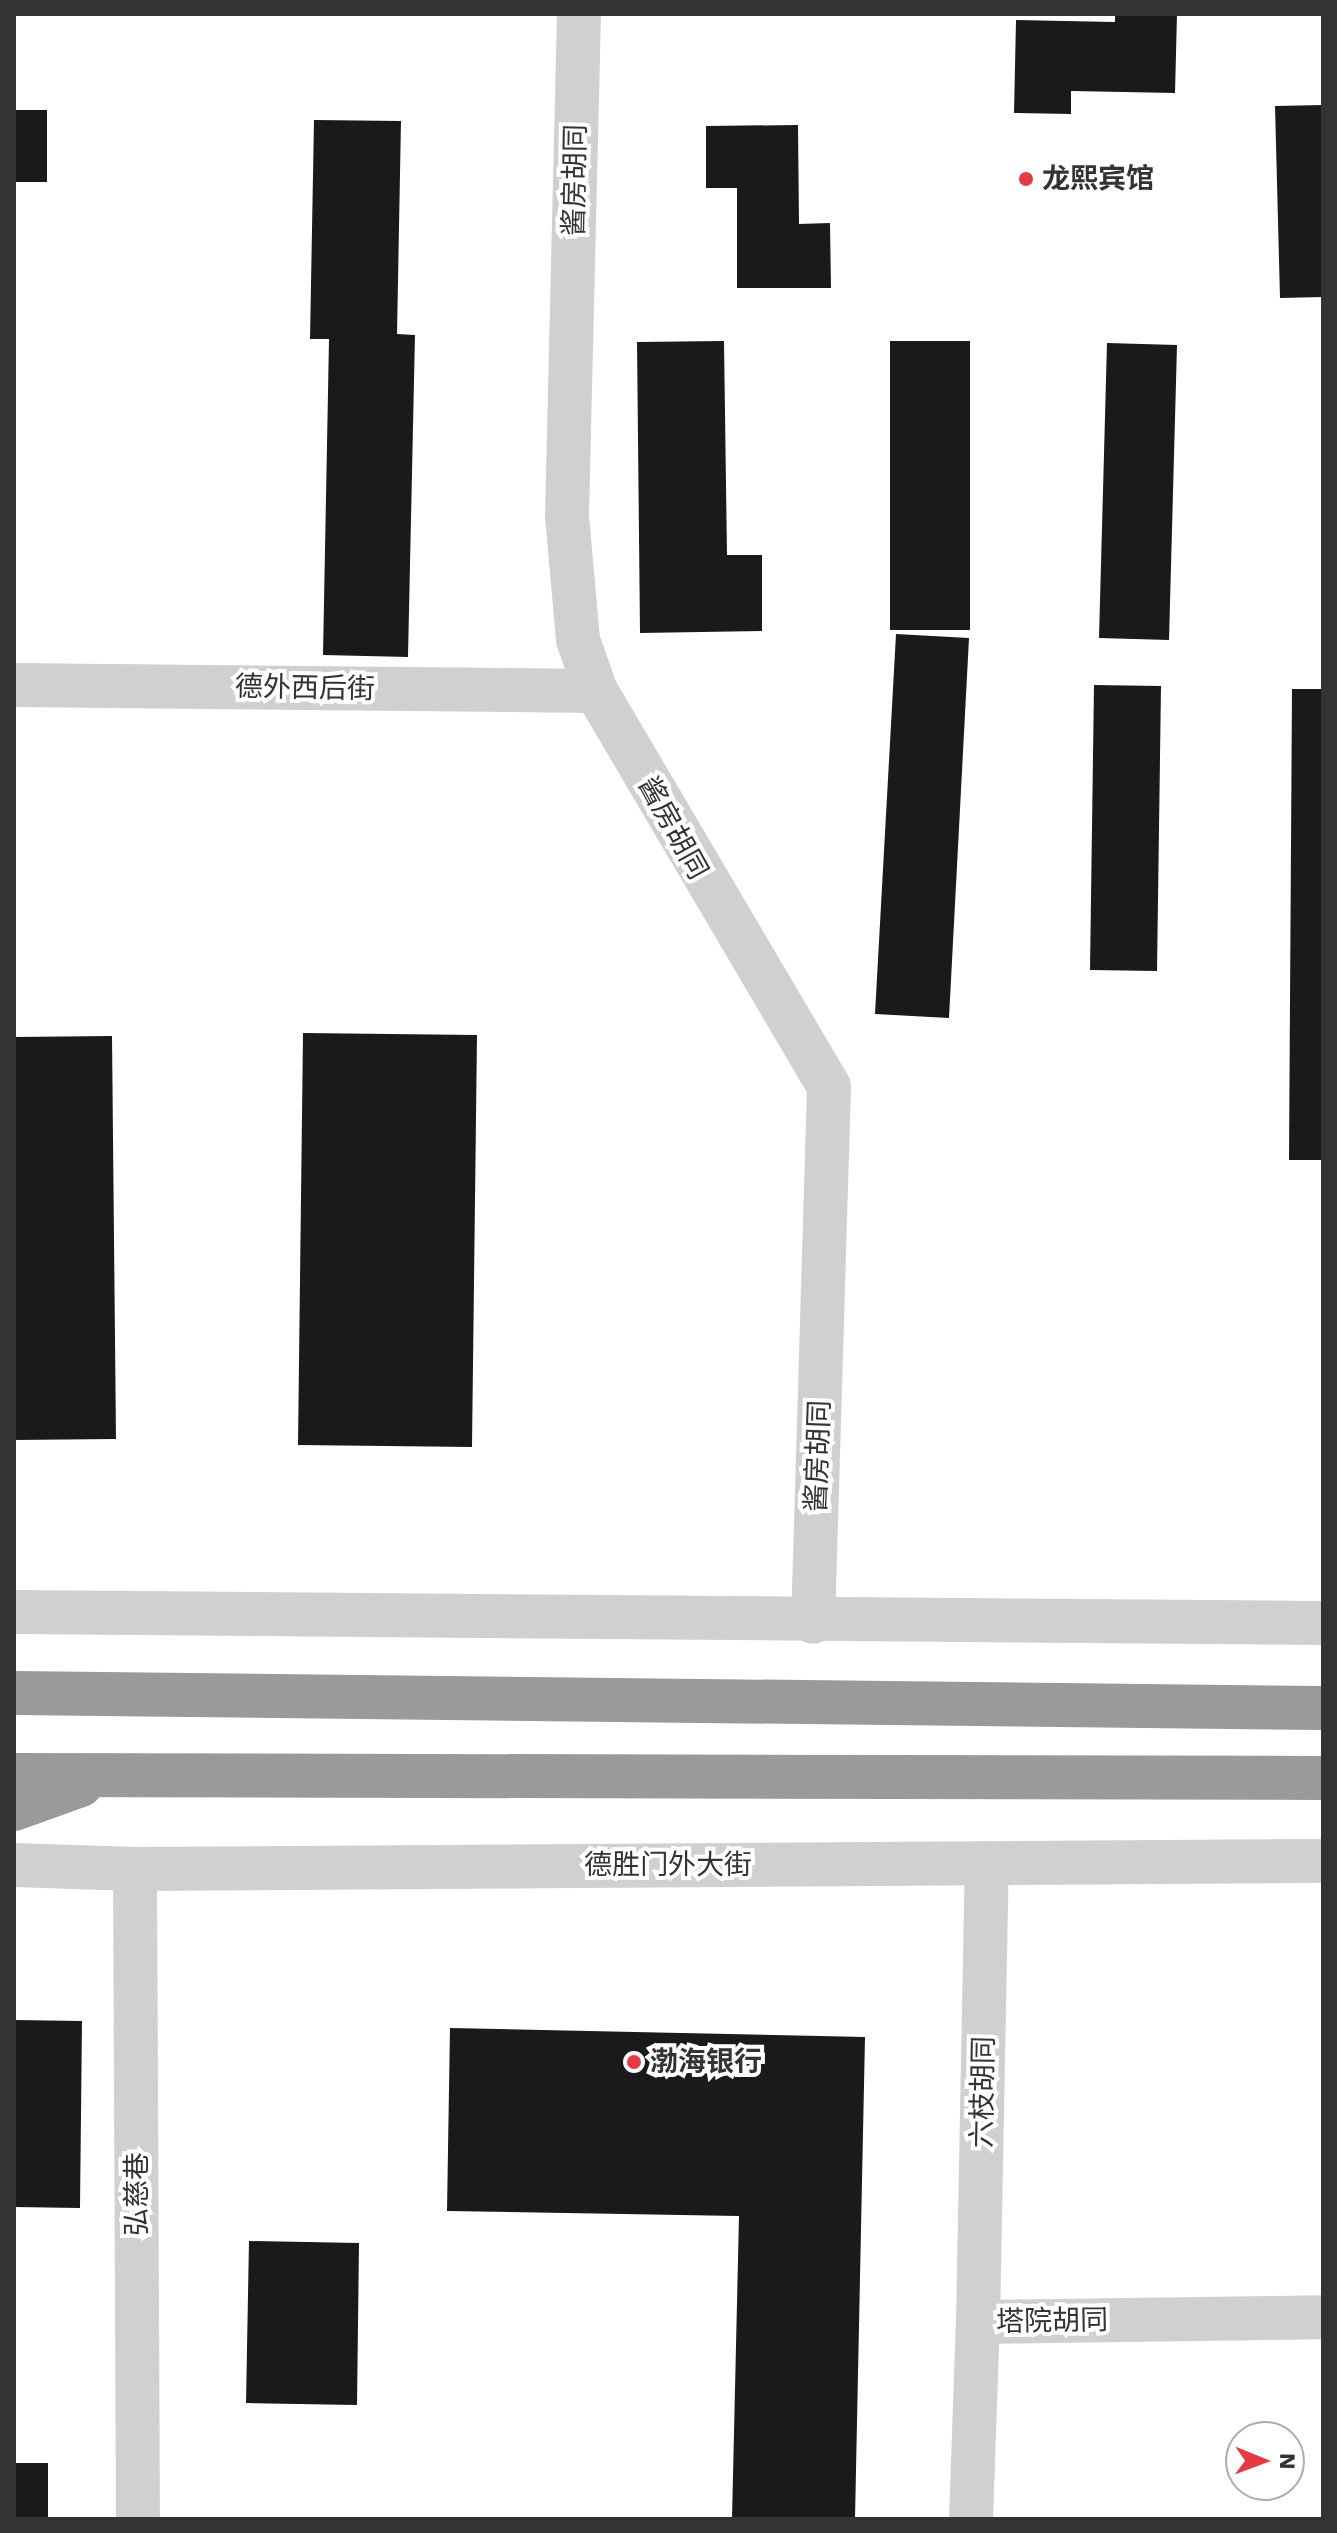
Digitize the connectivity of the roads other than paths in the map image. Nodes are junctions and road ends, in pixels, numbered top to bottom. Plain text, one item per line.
1 (579, 14) edge
2 (14, 685) edge
3 (596, 691) junction
4 (14, 1612) edge
5 (813, 1622) junction
6 (1323, 1623) edge
7 (14, 1693) edge
8 (1323, 1708) edge
9 (113, 1774) junction
10 (14, 1775) edge
11 (1323, 1778) edge
12 (14, 1809) edge
13 (1323, 1861) edge
14 (987, 1863) junction
15 (14, 1865) edge
16 (135, 1869) junction
17 (1323, 2317) edge
18 (978, 2322) junction
19 (138, 2519) edge
20 (971, 2519) edge

1 - 3 street, 酱房胡同
2 - 3 street, 德外西后街
3 - 5 street, 酱房胡同
4 - 5 street
5 - 6 street
7 - 8 highway
9 - 10 highway
9 - 11 highway
9 - 12 highway
13 - 14 street, 德胜门外大街
14 - 16 street, 德胜门外大街
14 - 18 street, 六枝胡同
15 - 16 street, 德胜门外大街
16 - 19 street, 弘慈巷
17 - 18 street, 塔院胡同
18 - 20 street, 塔院胡同

